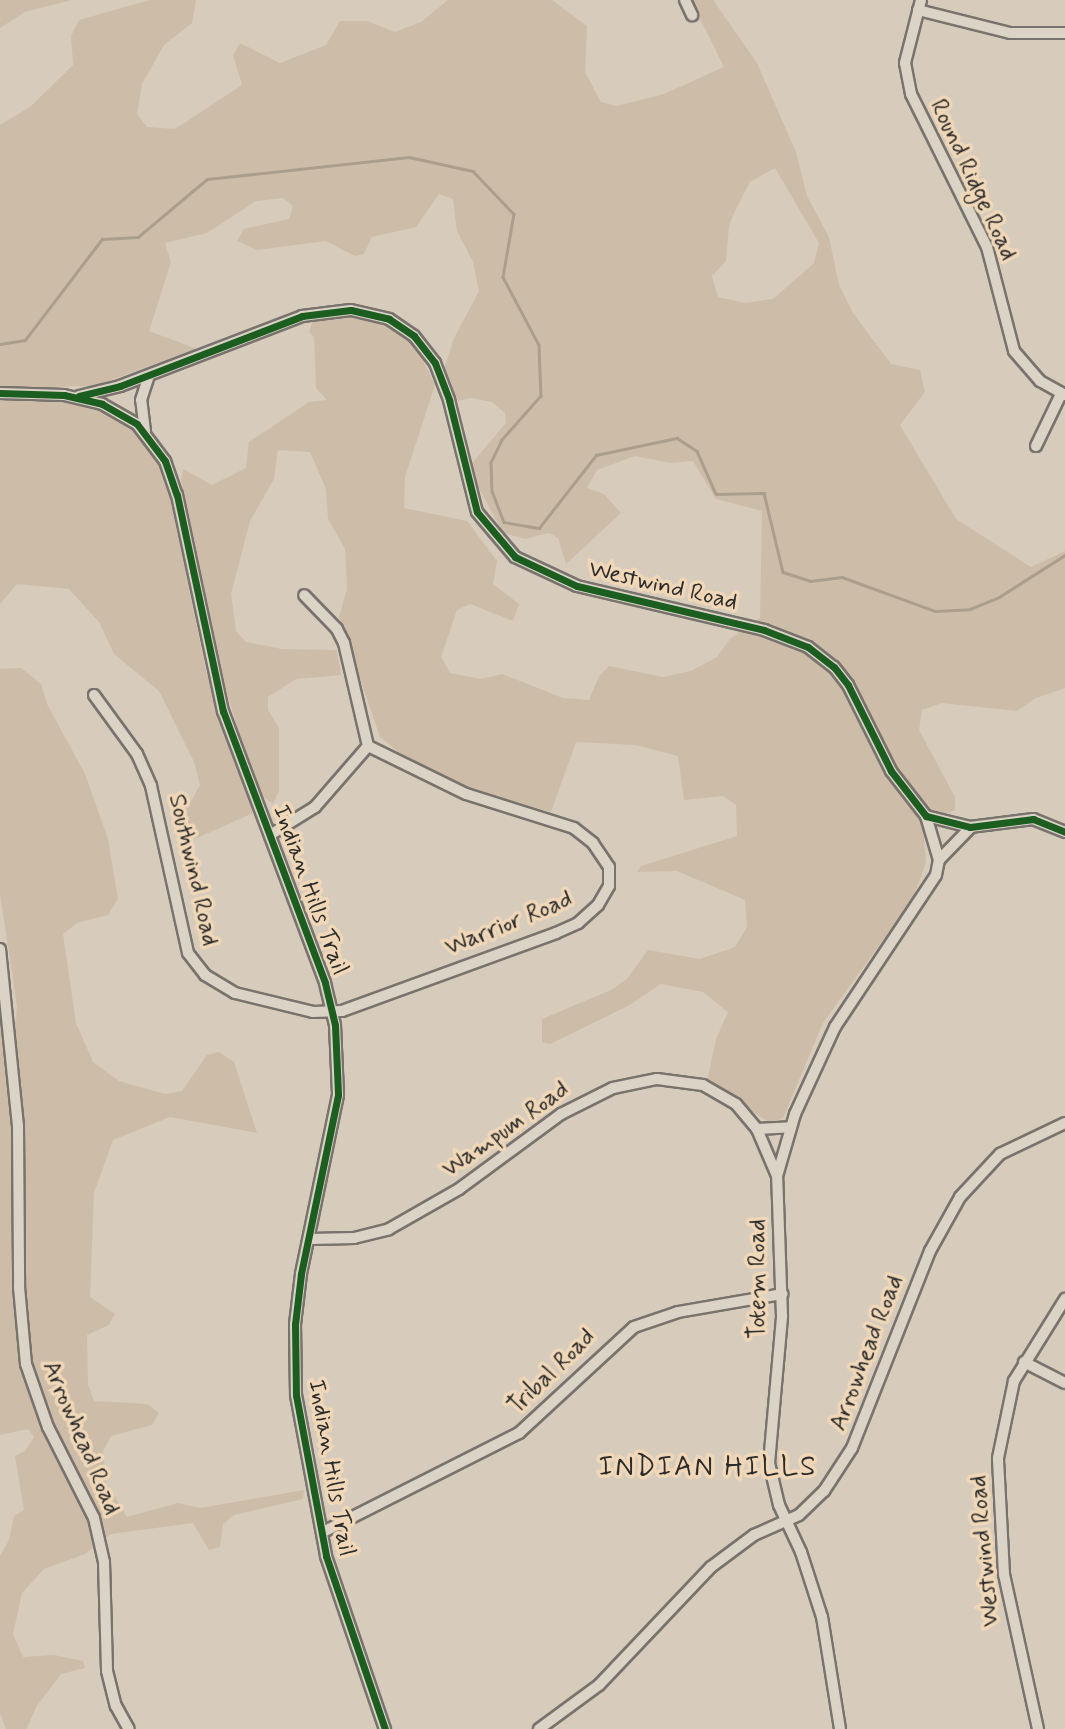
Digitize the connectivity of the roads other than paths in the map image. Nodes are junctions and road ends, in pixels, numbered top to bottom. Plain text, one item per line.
1 (685, 0) edge
2 (919, 5) edge
3 (692, 15) dead end
4 (1065, 33) edge
5 (149, 375) junction
6 (0, 393) edge
7 (1063, 395) edge
8 (75, 397) junction
9 (145, 431) junction
10 (1036, 446) dead end
11 (304, 595) dead end
12 (94, 695) dead end
13 (368, 747) junction
14 (926, 816) junction
15 (971, 827) junction
16 (1065, 832) edge
17 (270, 835) junction
18 (939, 860) junction
19 (0, 949) edge
20 (332, 1012) junction
21 (1065, 1123) edge
22 (791, 1127) junction
23 (757, 1129) junction
24 (777, 1176) junction
25 (311, 1238) junction
26 (782, 1294) junction
27 (1065, 1299) edge
28 (1024, 1362) junction
29 (1065, 1382) edge
30 (787, 1521) junction
31 (323, 1532) junction
32 (129, 1729) edge
33 (385, 1729) edge
34 (539, 1729) edge
35 (840, 1729) edge
36 (1038, 1729) edge

1 - 3 street
2 - 4 street
2 - 7 street, Round Ridge Road
5 - 8 street, Westwind Road
5 - 9 street
5 - 14 street, Westwind Road
6 - 8 street, Indian Hills Trail
7 - 10 street
8 - 9 street, Indian Hills Trail
9 - 17 street, Indian Hills Trail
11 - 13 street
12 - 20 street, Southwind Road
13 - 17 street
13 - 20 street, Warrior Road
14 - 15 street
14 - 18 street
15 - 16 street
15 - 18 street, Totem Road
17 - 20 street, Indian Hills Trail
18 - 22 street, Totem Road
19 - 32 street, Arrowhead Road
20 - 25 street, Indian Hills Trail
21 - 30 street, Arrowhead Road
22 - 23 street
22 - 24 street, Totem Road
23 - 24 street, Wampum Road
23 - 25 street, Wampum Road
24 - 26 street, Totem Road
25 - 31 street, Indian Hills Trail
26 - 30 street, Totem Road
26 - 31 street, Tribal Road
27 - 28 street, Westwind Road
28 - 29 street
28 - 36 street, Westwind Road
30 - 34 street, Arrowhead Road
30 - 35 street, Totem Road
31 - 33 street, Indian Hills Trail

